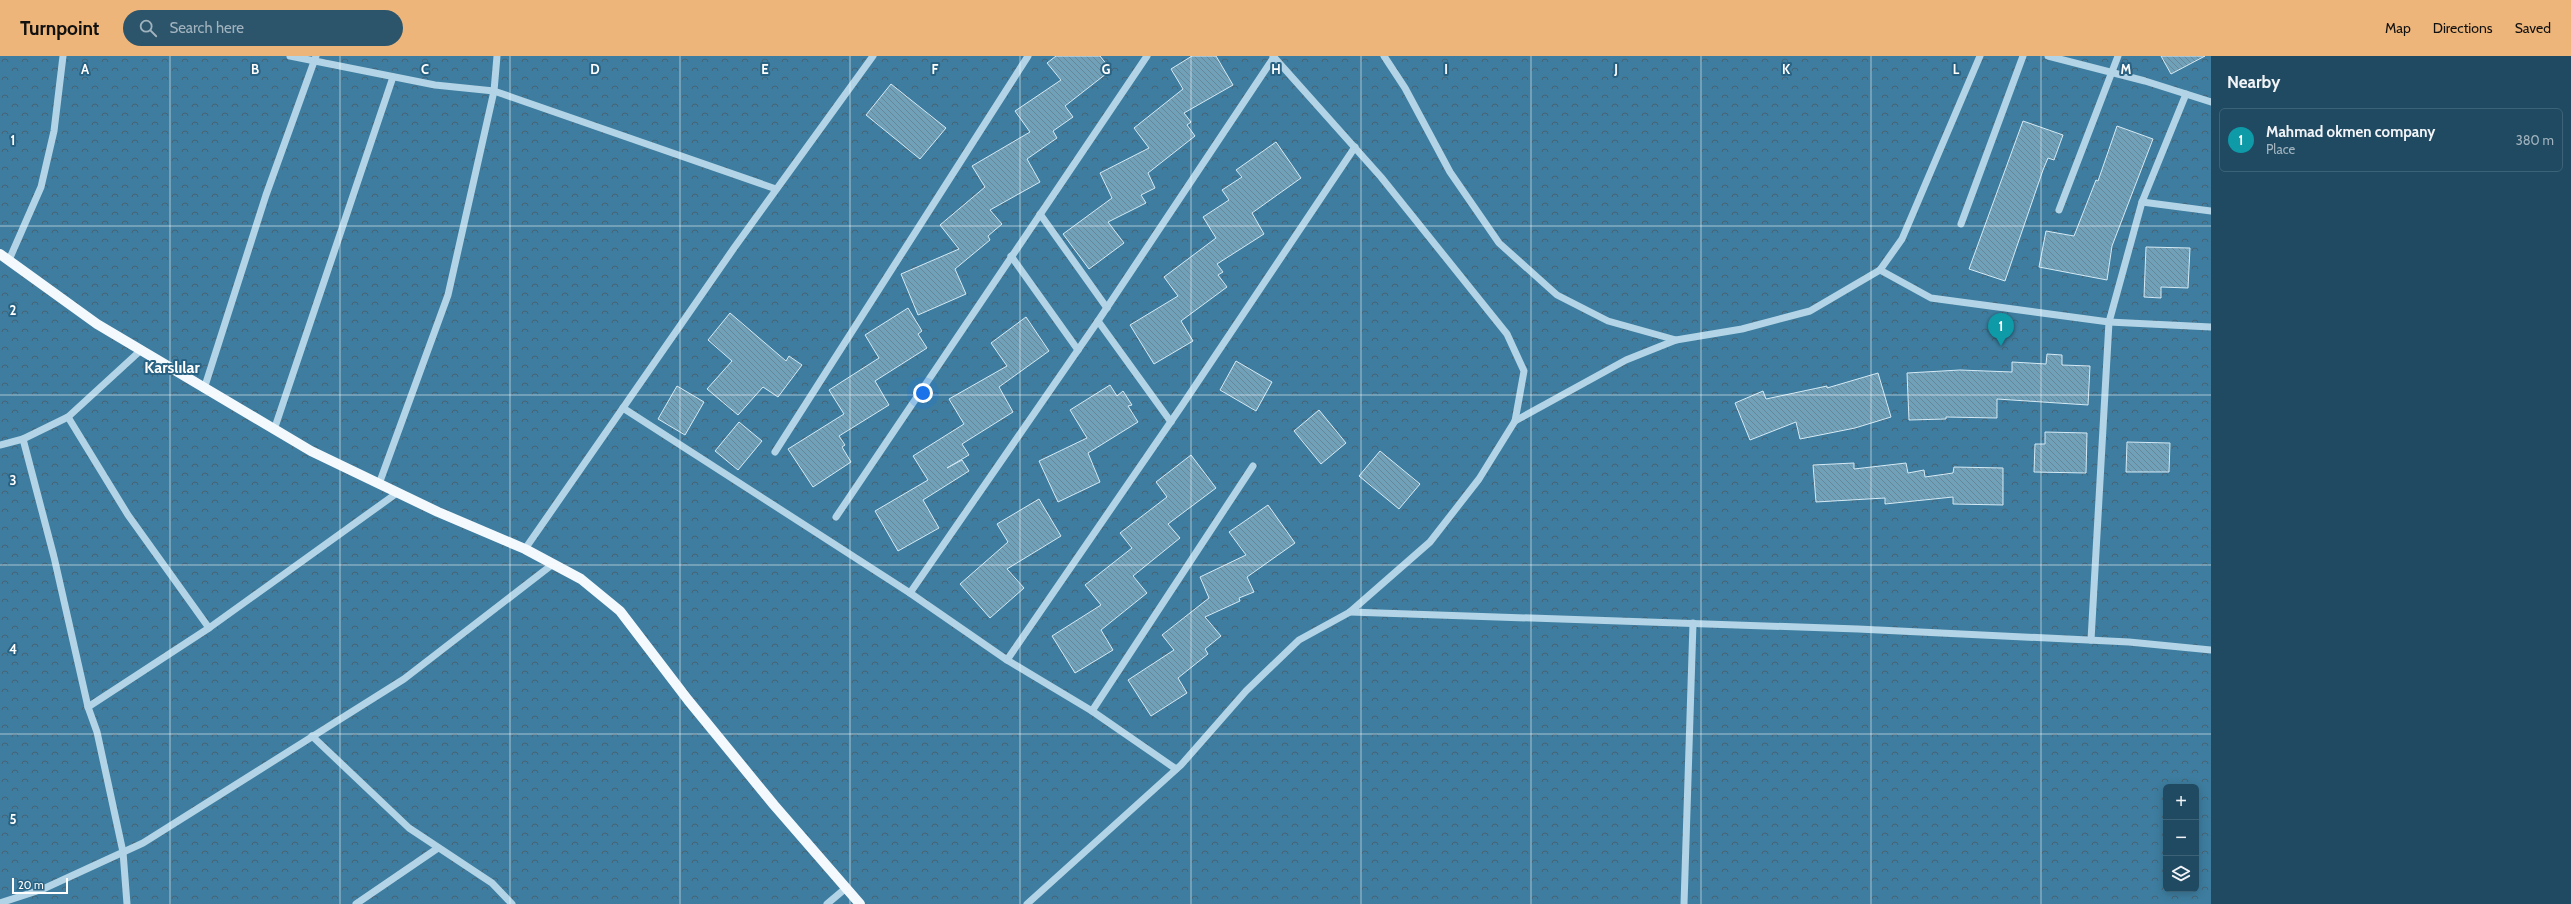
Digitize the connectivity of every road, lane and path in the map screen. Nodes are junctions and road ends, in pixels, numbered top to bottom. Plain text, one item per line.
1 (63, 56) edge
2 (290, 56) edge
3 (497, 56) edge
4 (873, 56) edge
5 (1028, 56) edge
6 (1147, 56) edge
7 (1274, 56) edge
8 (1384, 56) edge
9 (1980, 56) edge
10 (2023, 56) edge
11 (2048, 56) edge
12 (2118, 56) edge
13 (315, 59) edge
14 (2111, 72) junction
15 (392, 77) junction
16 (494, 91) junction
17 (2186, 94) junction
18 (2211, 102) edge
19 (1356, 147) junction
20 (776, 189) junction
21 (2142, 202) junction
22 (2059, 210) dead end
23 (2211, 211) edge
24 (1040, 214) junction
25 (1961, 224) dead end
26 (0, 254) edge
27 (1011, 256) junction
28 (9, 260) junction
29 (1880, 270) junction
30 (1107, 308) junction
31 (1098, 321) junction
32 (2109, 322) junction
33 (2211, 327) edge
34 (1676, 340) junction
35 (1078, 350) junction
36 (140, 351) junction
37 (204, 389) junction
38 (623, 408) junction
39 (68, 417) junction
40 (1515, 421) junction
41 (1171, 422) junction
42 (274, 430) junction
43 (23, 439) junction
44 (0, 445) edge
45 (775, 452) dead end
46 (1253, 466) dead end
47 (379, 484) junction
48 (397, 493) junction
49 (836, 517) dead end
50 (525, 549) junction
51 (553, 564) junction
52 (910, 593) junction
53 (1350, 612) junction
54 (1693, 623) junction
55 (209, 628) junction
56 (2091, 640) junction
57 (2211, 650) edge
58 (1006, 660) junction
59 (88, 707) junction
60 (1092, 711) junction
61 (312, 736) junction
62 (1176, 769) junction
63 (438, 848) junction
64 (123, 852) junction
65 (846, 888) junction
66 (0, 903) edge
67 (127, 904) edge
68 (356, 904) edge
69 (512, 904) edge
70 (827, 904) edge
71 (860, 904) edge
72 (1027, 904) edge
73 (1684, 904) edge

1 - 28 street
2 - 13 street
3 - 16 street
4 - 20 street
5 - 45 street
6 - 24 street
7 - 19 street
7 - 30 street
8 - 34 street
9 - 29 street
10 - 25 street
11 - 14 street
12 - 14 street
13 - 15 street
13 - 37 street
14 - 17 street
14 - 22 street
15 - 16 street
15 - 42 street
16 - 20 street
16 - 47 street
17 - 18 street
17 - 21 street
19 - 40 street
19 - 41 street
20 - 38 street
21 - 23 street
21 - 32 street
24 - 27 street
24 - 30 street
26 - 28 main road
27 - 35 street
27 - 49 street
28 - 36 main road
29 - 32 street
29 - 34 street
30 - 31 street
31 - 35 street
31 - 41 street
32 - 33 street
32 - 56 street
34 - 40 street
35 - 52 street
36 - 37 main road
36 - 39 street
37 - 42 main road
38 - 50 street
38 - 52 street
39 - 43 street
39 - 55 street
40 - 53 street
41 - 58 street
42 - 47 main road
43 - 44 street
43 - 59 street
46 - 60 street
47 - 48 main road
48 - 50 main road
48 - 55 street
50 - 51 main road
51 - 61 street
51 - 65 main road
52 - 58 street
53 - 54 street
53 - 62 street
54 - 56 street
54 - 73 street
55 - 59 street
56 - 57 street
58 - 60 street
59 - 64 street
60 - 62 street
61 - 63 street
61 - 64 street
62 - 72 street
63 - 68 street
63 - 69 street
64 - 66 street
64 - 67 street
65 - 70 street
65 - 71 main road

